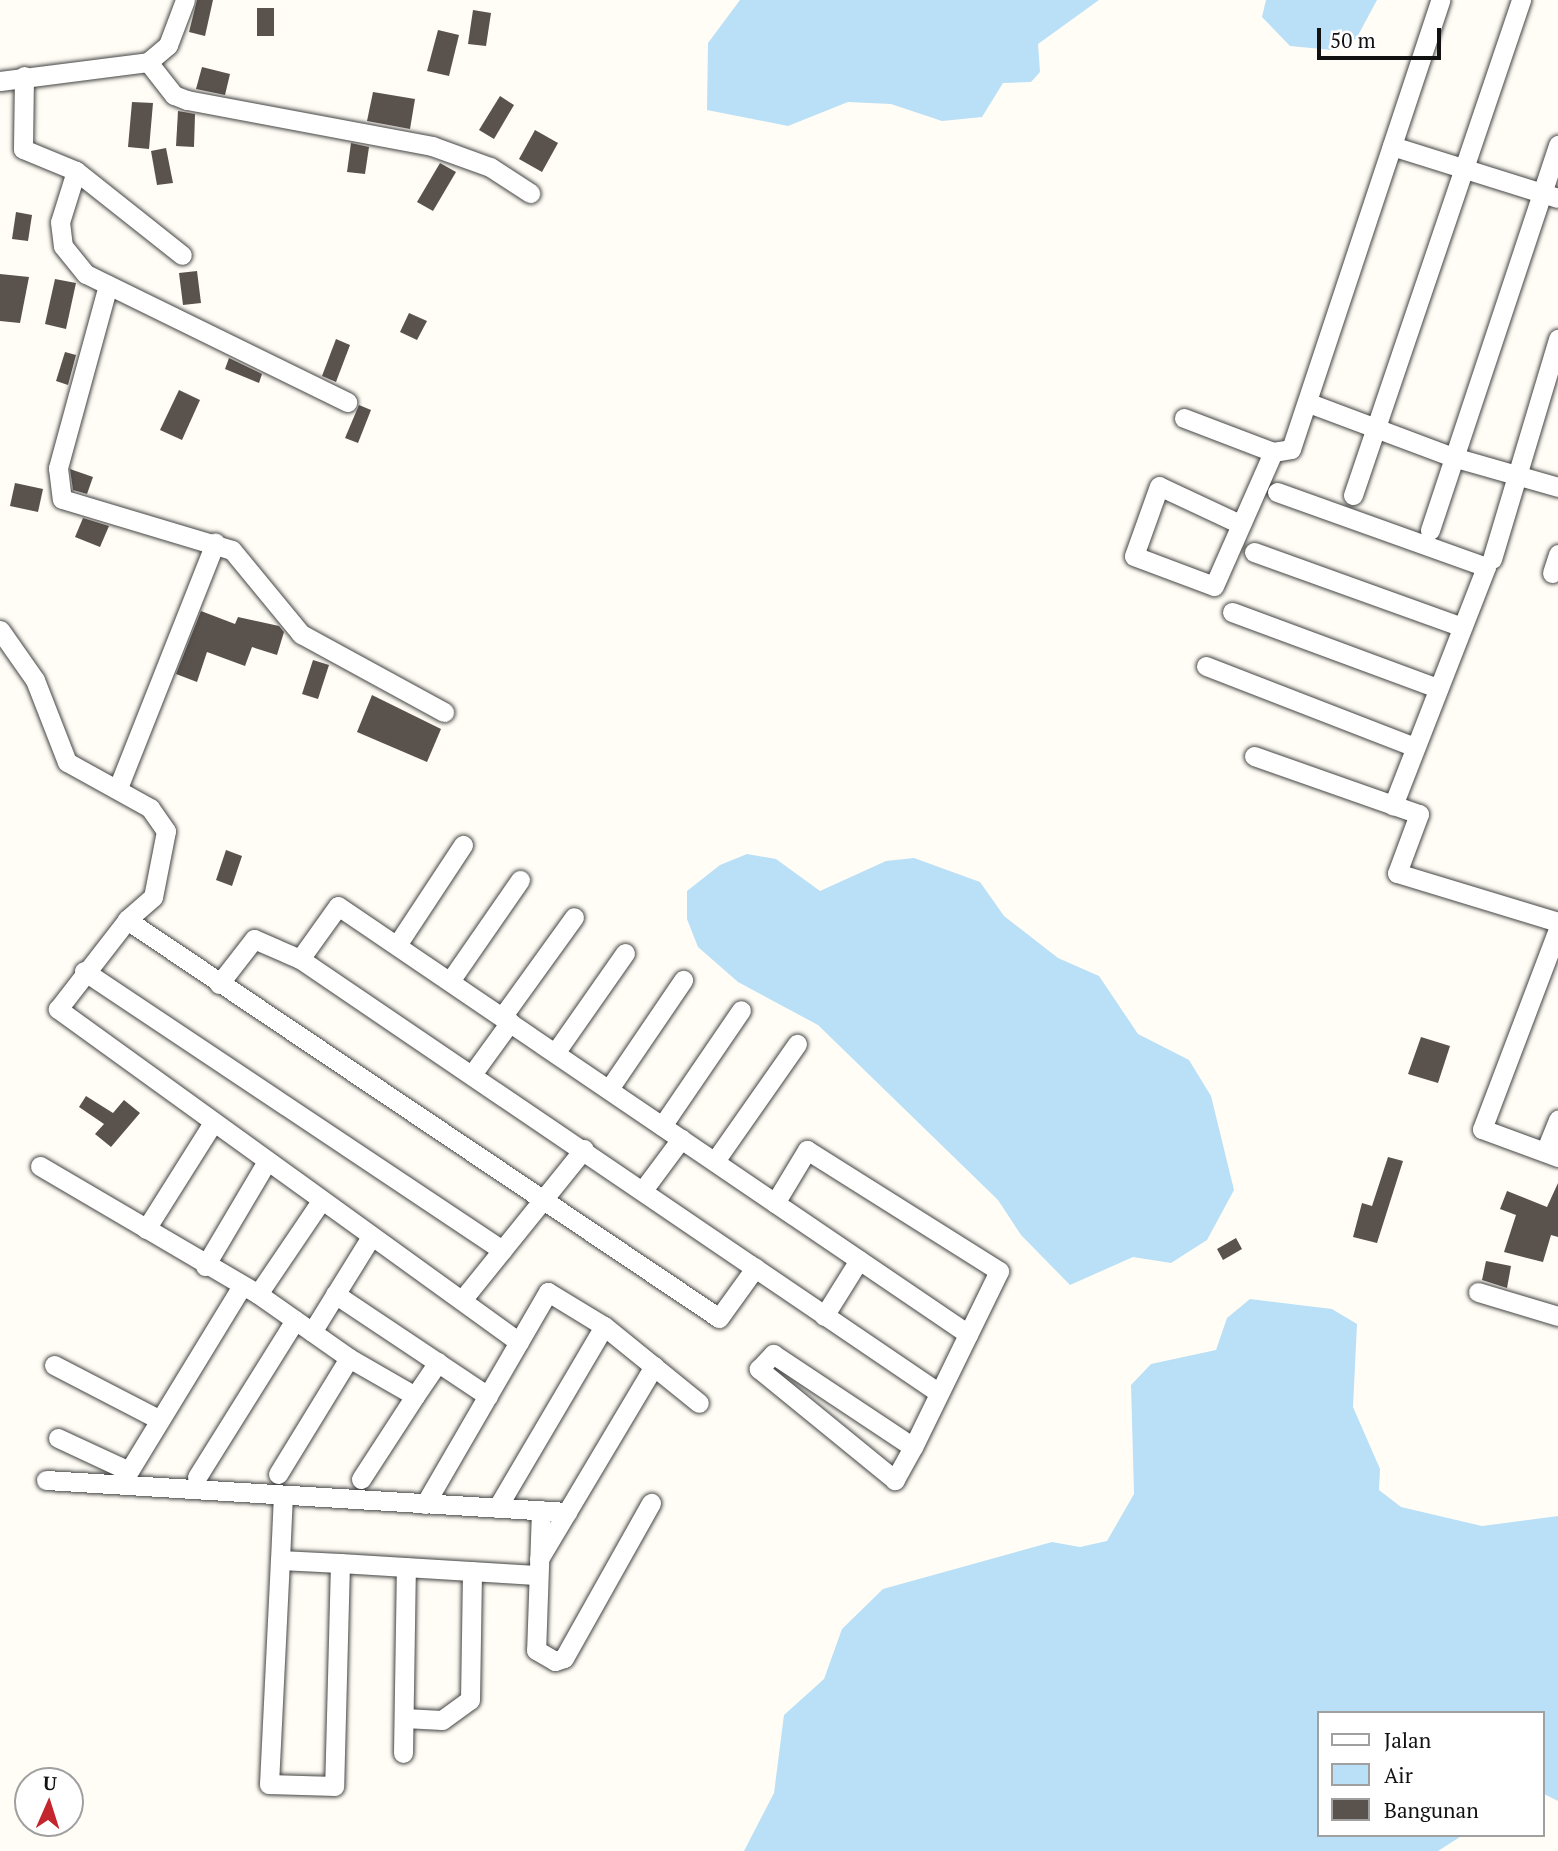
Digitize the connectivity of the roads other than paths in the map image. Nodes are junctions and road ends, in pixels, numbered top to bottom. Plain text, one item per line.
1 (185, 0) edge
2 (1440, 0) edge
3 (1521, 0) edge
4 (148, 62) junction
5 (24, 76) junction
6 (0, 81) edge
7 (1558, 145) edge
8 (1392, 146) junction
9 (1460, 169) junction
10 (76, 171) junction
11 (530, 193) dead end
12 (1550, 196) edge
13 (182, 255) dead end
14 (108, 285) junction
15 (1558, 339) edge
16 (347, 402) dead end
17 (1309, 403) junction
18 (1184, 418) dead end
19 (1376, 428) junction
20 (1273, 452) junction
21 (1453, 457) junction
22 (1516, 474) junction
23 (1558, 487) edge
24 (1277, 492) dead end
25 (1353, 495) dead end
26 (1240, 524) junction
27 (1430, 530) dead end
28 (215, 543) junction
29 (1254, 552) dead end
30 (1558, 554) edge
31 (1492, 559) dead end
32 (1552, 573) dead end
33 (1232, 612) dead end
34 (1462, 627) junction
35 (0, 631) edge
36 (1206, 666) dead end
37 (1438, 688) junction
38 (444, 712) dead end
39 (1415, 747) junction
40 (1254, 756) dead end
41 (118, 788) junction
42 (1393, 805) junction
43 (463, 845) dead end
44 (520, 880) dead end
45 (574, 917) dead end
46 (127, 920) junction
47 (1558, 922) edge
48 (1558, 929) edge
49 (397, 944) junction
50 (625, 953) dead end
51 (300, 958) junction
52 (84, 971) junction
53 (683, 980) dead end
54 (450, 981) junction
55 (219, 984) junction
56 (741, 1010) dead end
57 (506, 1019) junction
58 (797, 1044) dead end
59 (555, 1053) junction
60 (473, 1073) junction
61 (609, 1089) junction
62 (1558, 1119) edge
63 (212, 1124) junction
64 (662, 1125) junction
65 (681, 1139) junction
66 (584, 1149) junction
67 (1552, 1154) edge
68 (715, 1161) junction
69 (266, 1163) junction
70 (40, 1166) dead end
71 (643, 1190) junction
72 (321, 1201) junction
73 (542, 1201) junction
74 (775, 1203) junction
75 (146, 1229) junction
76 (371, 1237) junction
77 (502, 1250) junction
78 (859, 1260) junction
79 (205, 1266) junction
80 (755, 1268) junction
81 (250, 1290) junction
82 (1478, 1292) dead end
83 (335, 1294) junction
84 (463, 1300) junction
85 (824, 1316) junction
86 (1558, 1316) edge
87 (295, 1320) junction
88 (604, 1326) junction
89 (312, 1332) junction
90 (968, 1334) junction
91 (519, 1342) junction
92 (349, 1358) junction
93 (438, 1362) junction
94 (54, 1365) dead end
95 (654, 1366) junction
96 (939, 1394) junction
97 (415, 1396) junction
98 (488, 1396) junction
99 (699, 1403) dead end
100 (160, 1420) junction
101 (58, 1438) dead end
102 (913, 1447) junction
103 (278, 1474) dead end
104 (197, 1476) dead end
105 (361, 1479) dead end
106 (46, 1480) dead end
107 (283, 1495) junction
108 (651, 1503) dead end
109 (425, 1504) junction
110 (497, 1508) junction
111 (541, 1510) junction
112 (567, 1512) junction
113 (280, 1560) junction
114 (340, 1563) junction
115 (406, 1567) junction
116 (537, 1569) junction
117 (472, 1571) junction
118 (404, 1718) junction
119 (403, 1753) dead end

1 - 4 street
2 - 8 street
3 - 9 street
4 - 5 street
4 - 11 street
5 - 6 street
5 - 10 street
7 - 12 street
8 - 9 street
8 - 17 street
9 - 12 street
9 - 19 street
10 - 13 street
10 - 14 street
12 - 21 street
14 - 16 street
14 - 28 street
15 - 22 street
17 - 19 street
17 - 20 street
18 - 20 street
19 - 21 street
19 - 25 street
20 - 26 street
21 - 22 street
21 - 27 street
22 - 23 street
22 - 31 street
24 - 34 street
26 - 26 street
28 - 38 street
28 - 41 street
29 - 34 street
30 - 32 street
33 - 37 street
34 - 37 street
35 - 41 street
36 - 39 street
37 - 39 street
39 - 42 street
40 - 42 street
41 - 46 street
42 - 47 street
43 - 49 street
44 - 54 street
45 - 57 street
46 - 52 street
46 - 55 street
48 - 67 street
49 - 51 street
49 - 54 street
50 - 59 street
51 - 55 street
51 - 60 street
52 - 63 street
52 - 77 street
53 - 61 street
54 - 57 street
55 - 73 street
56 - 64 street
57 - 59 street
57 - 60 street
58 - 68 street
59 - 61 street
60 - 66 street
61 - 64 street
62 - 67 street
63 - 69 street
63 - 75 street
64 - 65 street
65 - 68 street
65 - 71 street
66 - 71 street
66 - 73 street
68 - 74 street
69 - 72 street
69 - 79 street
70 - 75 street
71 - 80 street
72 - 76 street
72 - 81 street
73 - 77 street
73 - 80 street
74 - 78 street
74 - 90 street
75 - 79 street
76 - 83 street
76 - 84 street
77 - 84 street
78 - 85 street
78 - 90 street
79 - 81 street
80 - 85 street
81 - 87 street
81 - 100 street
82 - 86 street
83 - 89 street
83 - 93 street
84 - 91 street
85 - 96 street
87 - 89 street
87 - 104 street
88 - 91 street
88 - 95 street
88 - 110 street
89 - 92 street
90 - 96 street
91 - 98 street
92 - 97 street
92 - 103 street
93 - 97 street
93 - 98 street
94 - 100 street
95 - 99 street
95 - 112 street
96 - 102 street
97 - 105 street
98 - 109 street
100 - 101 street
102 - 102 street
106 - 107 street
107 - 109 street
107 - 113 street
108 - 116 street
109 - 110 street
110 - 111 street
111 - 112 street
111 - 116 street
112 - 116 street
113 - 114 street
113 - 114 street
114 - 115 street
115 - 117 street
115 - 118 street
116 - 117 street
117 - 118 street
118 - 119 street

